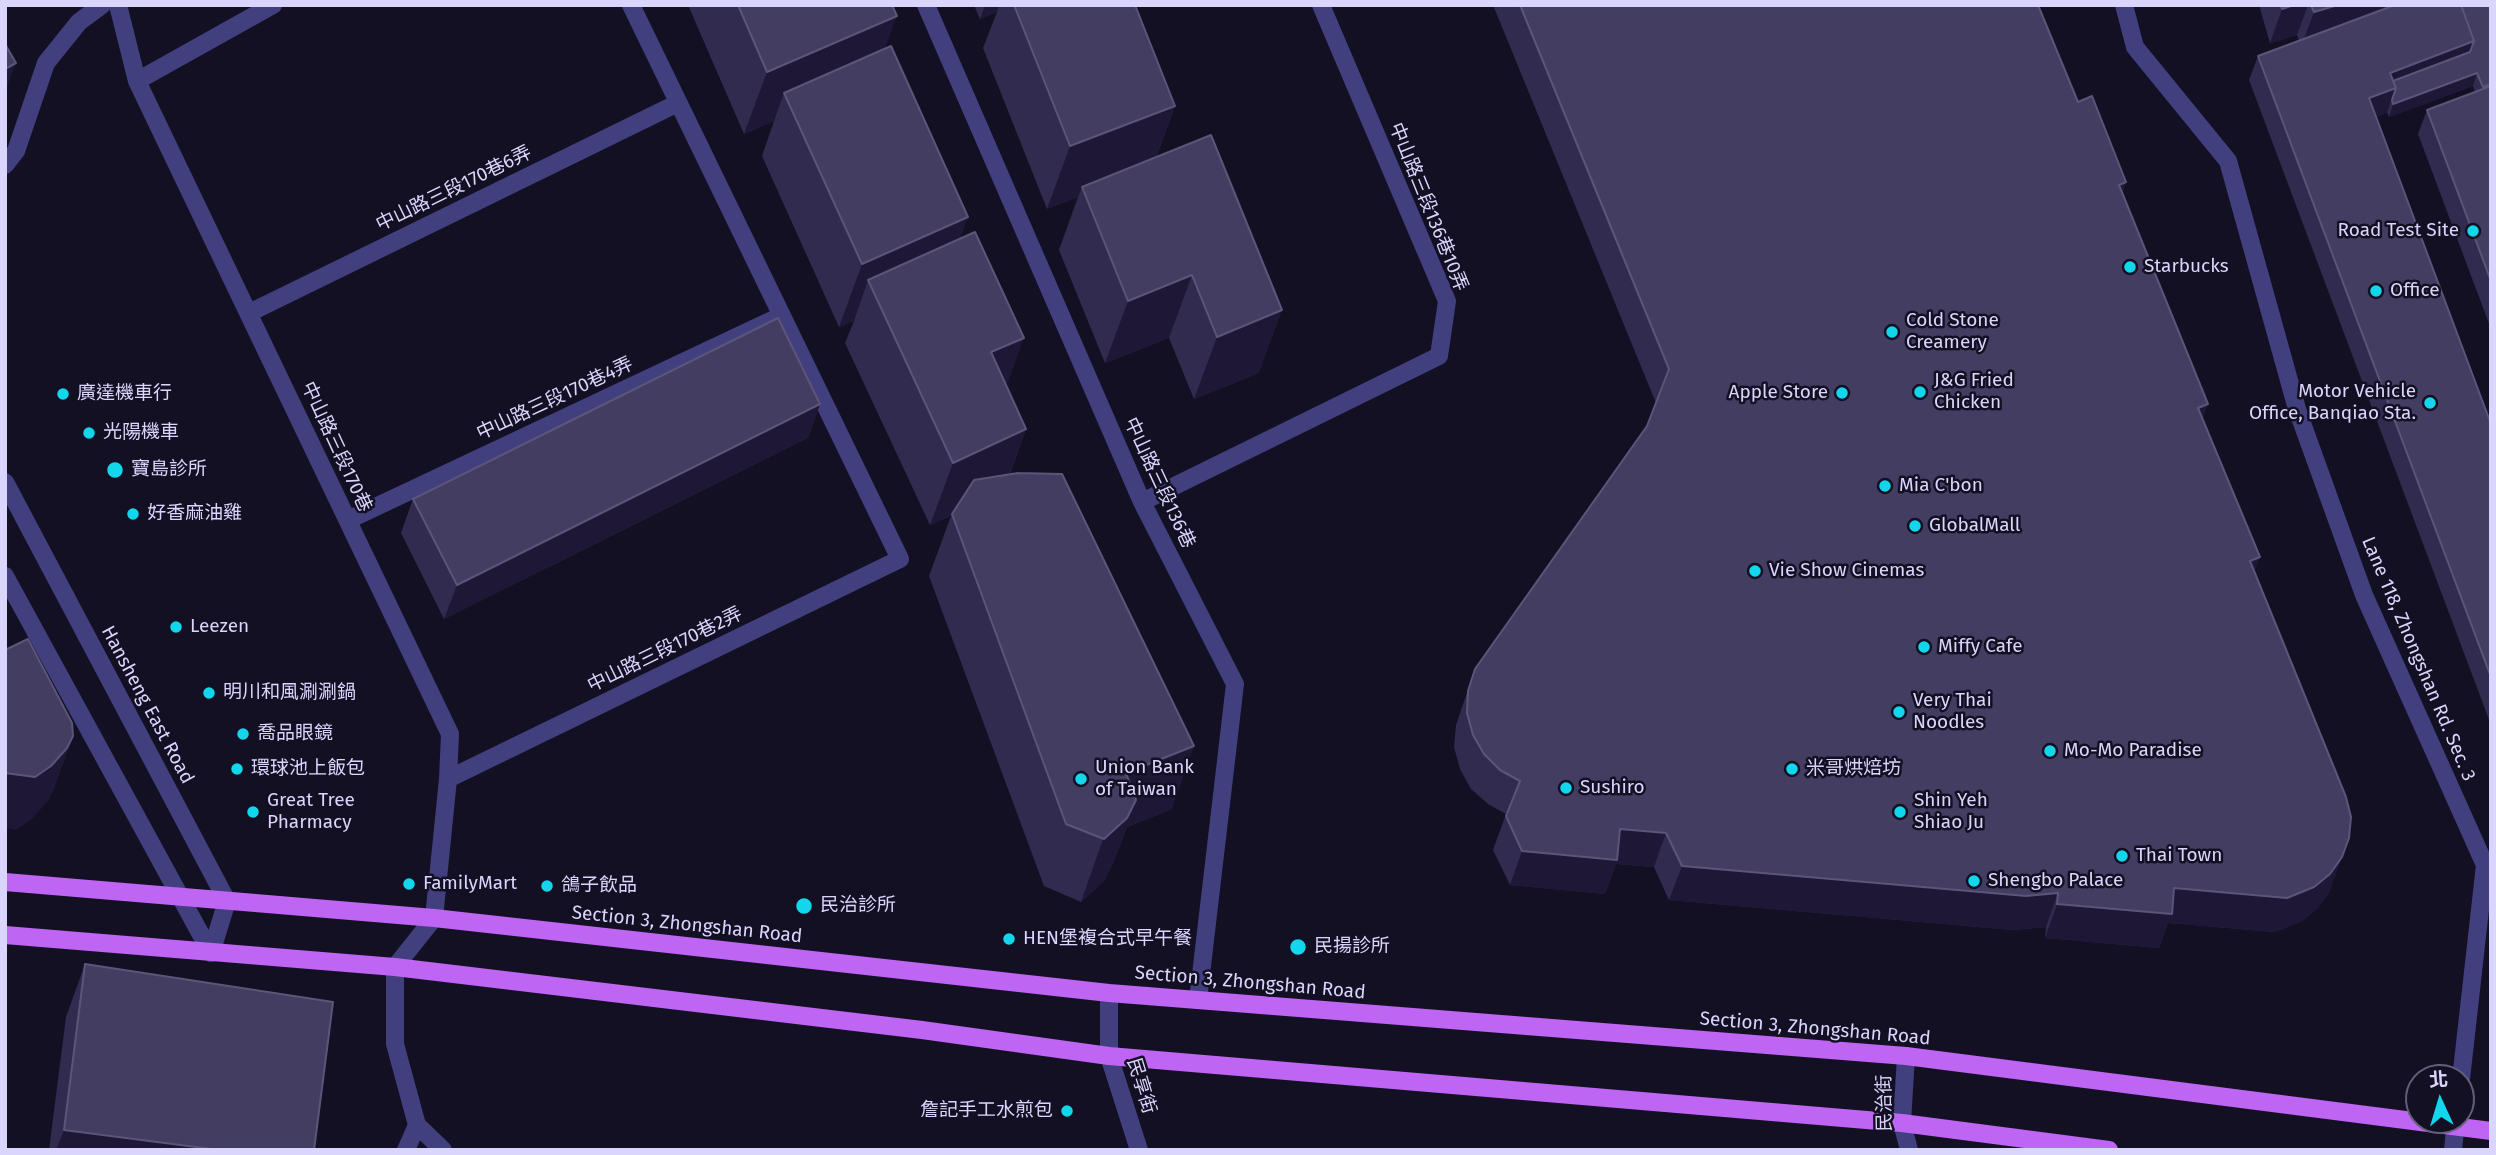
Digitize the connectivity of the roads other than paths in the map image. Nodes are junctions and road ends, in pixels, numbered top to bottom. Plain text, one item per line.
1 (102, 5) edge
2 (118, 5) edge
3 (272, 5) edge
4 (631, 5) edge
5 (926, 5) edge
6 (1321, 5) edge
7 (2124, 5) edge
8 (137, 81) junction
9 (678, 103) junction
10 (5, 165) edge
11 (249, 313) junction
12 (781, 316) junction
13 (5, 482) edge
14 (1142, 502) junction
15 (348, 520) junction
16 (5, 576) edge
17 (448, 779) junction
18 (5, 882) edge
19 (178, 896) junction
20 (227, 901) junction
21 (434, 918) junction
22 (5, 935) edge
23 (211, 953) junction
24 (395, 967) junction
25 (1109, 993) junction
26 (1198, 1000) junction
27 (1109, 1056) junction
28 (1906, 1056) junction
29 (2463, 1064) edge
30 (2405, 1117) edge
31 (1902, 1123) junction
32 (417, 1125) junction
33 (405, 1150) edge
34 (443, 1150) edge
35 (1139, 1150) edge
36 (1909, 1150) edge
37 (2109, 1150) edge

1 - 10 street
2 - 8 street, 中山路三段170巷
3 - 8 street
4 - 9 street
5 - 14 street, 中山路三段136巷
6 - 14 street, 中山路三段136巷10弄
7 - 29 street, Lane 118, Zhongshan Rd. Sec. 3
8 - 11 street, 中山路三段170巷
9 - 11 street, 中山路三段170巷6弄
9 - 12 street
11 - 15 street, 中山路三段170巷
12 - 15 street, 中山路三段170巷4弄
12 - 17 street, 中山路三段170巷2弄
13 - 20 street, Hansheng East Road
14 - 26 street, 中山路三段136巷
15 - 17 street, 中山路三段170巷
16 - 19 street
17 - 21 street, 中山路三段170巷
18 - 19 main road, Section 3, Zhongshan Road
19 - 20 main road, Section 3, Zhongshan Road
19 - 23 street
20 - 21 main road, Section 3, Zhongshan Road
20 - 23 street
21 - 24 street
21 - 25 main road, Section 3, Zhongshan Road
22 - 23 main road
23 - 24 main road
24 - 27 main road
24 - 32 street
25 - 26 main road, Section 3, Zhongshan Road
25 - 27 street, 民享街
26 - 28 main road, Section 3, Zhongshan Road
27 - 31 main road
27 - 35 street, 民享街
28 - 30 main road, Section 3, Zhongshan Road
28 - 31 street, 民治街
31 - 36 street, 民治街
31 - 37 main road
32 - 33 street
32 - 34 street

